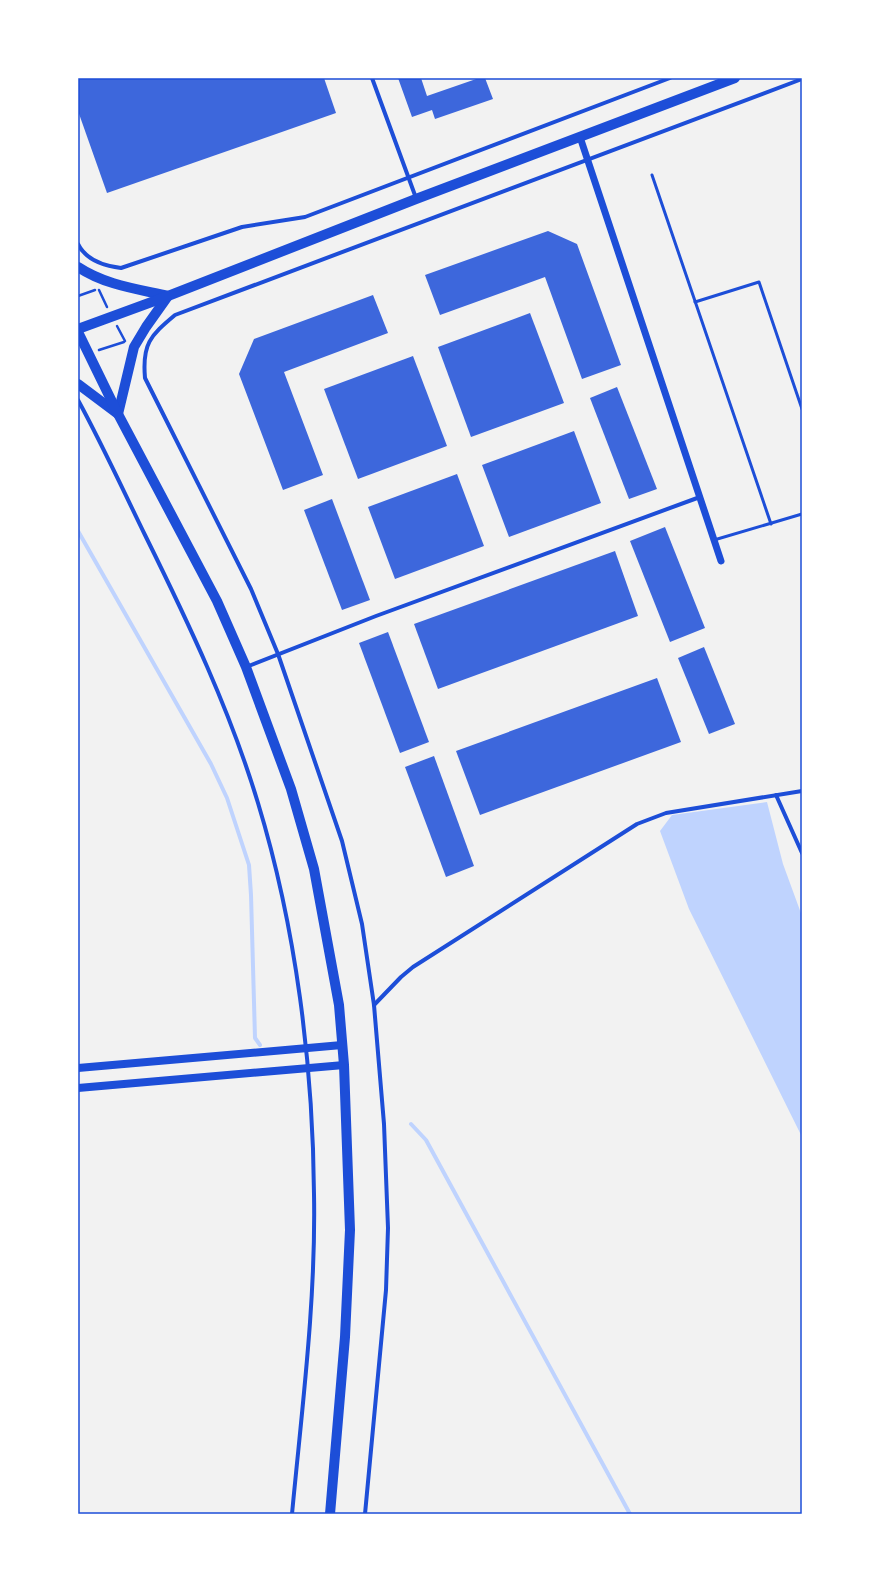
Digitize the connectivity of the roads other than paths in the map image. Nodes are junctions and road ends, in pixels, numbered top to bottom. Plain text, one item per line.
1 (372, 78) edge
2 (670, 78) edge
3 (736, 78) edge
4 (802, 78) edge
5 (580, 137) junction
6 (588, 159) junction
7 (652, 175) dead end
8 (408, 178) junction
9 (416, 199) junction
10 (78, 244) edge
11 (78, 267) edge
12 (168, 296) junction
13 (695, 302) junction
14 (78, 329) edge
15 (78, 332) edge
16 (78, 384) edge
17 (78, 400) edge
18 (802, 408) edge
19 (118, 414) junction
20 (700, 497) junction
21 (802, 514) edge
22 (770, 524) junction
23 (714, 540) junction
24 (721, 561) dead end
25 (278, 654) junction
26 (246, 667) junction
27 (802, 791) edge
28 (776, 795) junction
29 (802, 853) edge
30 (374, 1005) junction
31 (342, 1045) junction
32 (305, 1048) junction
33 (344, 1065) junction
34 (78, 1068) edge
35 (307, 1068) junction
36 (78, 1088) edge
37 (292, 1514) edge
38 (330, 1514) edge
39 (365, 1514) edge

1 - 8 street
2 - 8 street
3 - 5 main road
4 - 6 street
5 - 6 street
5 - 9 main road
6 - 20 street
6 - 25 street
7 - 13 lane
8 - 9 street
8 - 10 street
9 - 12 main road
11 - 12 main road
12 - 14 main road
12 - 19 main road
13 - 18 lane
13 - 22 lane
15 - 19 main road
16 - 19 main road
17 - 32 street
19 - 26 main road
20 - 23 street
20 - 25 street
21 - 22 lane
22 - 23 lane
23 - 24 street
25 - 26 street
25 - 30 street
26 - 31 main road
27 - 28 street
28 - 29 street
28 - 30 street
30 - 39 street
31 - 32 main road
31 - 33 main road
32 - 34 main road
32 - 35 street
33 - 35 main road
33 - 38 main road
35 - 36 main road
35 - 37 street

